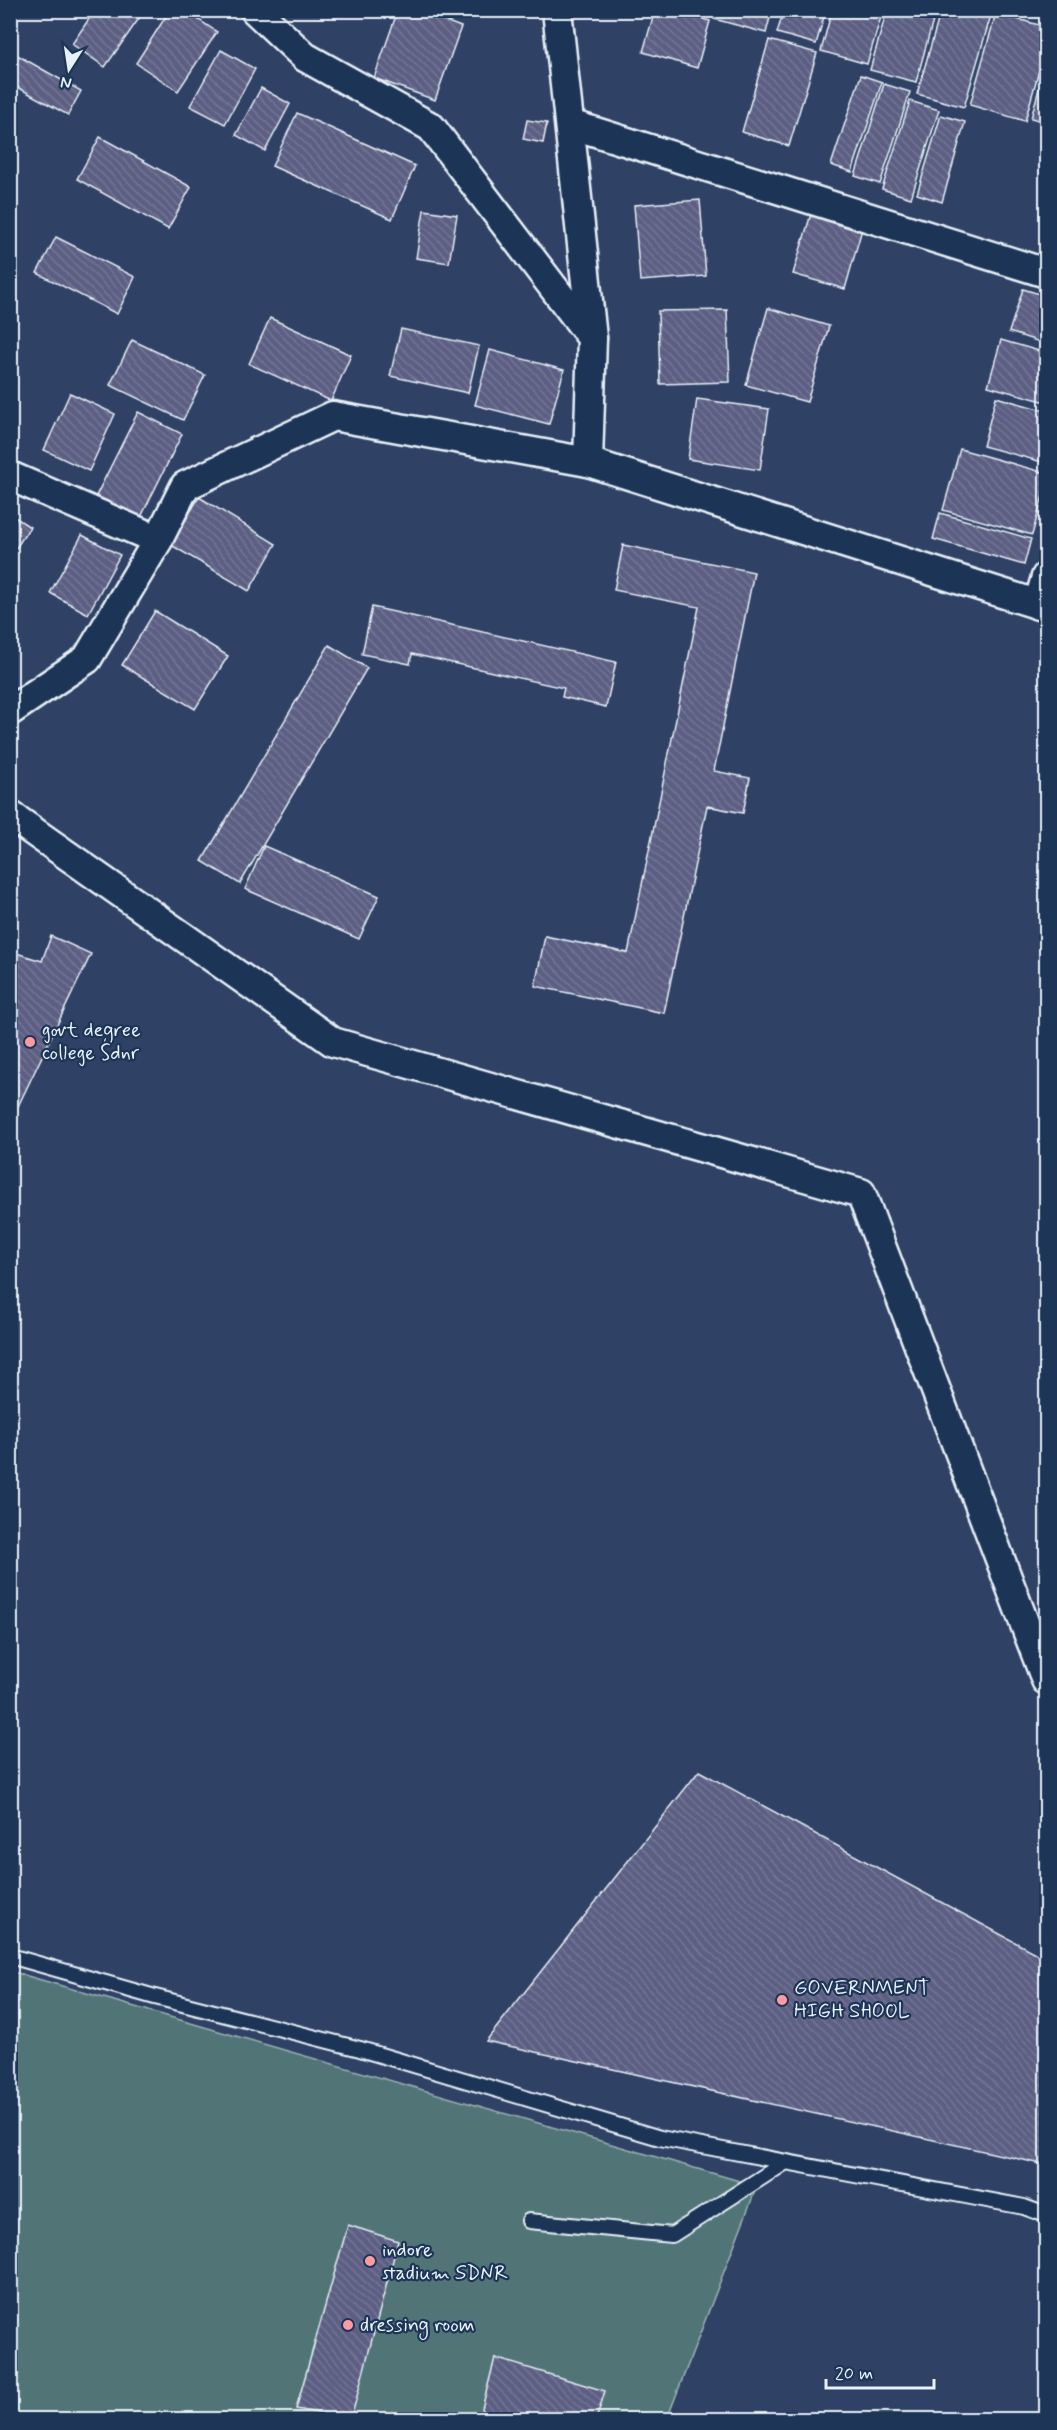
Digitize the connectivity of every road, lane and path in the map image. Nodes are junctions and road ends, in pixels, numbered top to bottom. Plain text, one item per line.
1 (255, 10) edge
2 (557, 10) edge
3 (570, 124) junction
4 (1047, 273) edge
5 (592, 338) junction
6 (588, 462) junction
7 (10, 476) edge
8 (158, 540) junction
9 (1047, 577) edge
10 (1042, 606) edge
11 (10, 711) edge
12 (10, 815) edge
13 (1047, 1680) edge
14 (10, 1956) edge
15 (786, 2162) junction
16 (1047, 2215) edge
17 (529, 2221) dead end

1 - 5 street
2 - 3 street
3 - 4 street
3 - 5 street
5 - 6 street
6 - 8 street
6 - 10 street
7 - 8 street
8 - 11 street
9 - 10 street
12 - 13 street
14 - 15 lane
15 - 16 lane
15 - 17 lane

